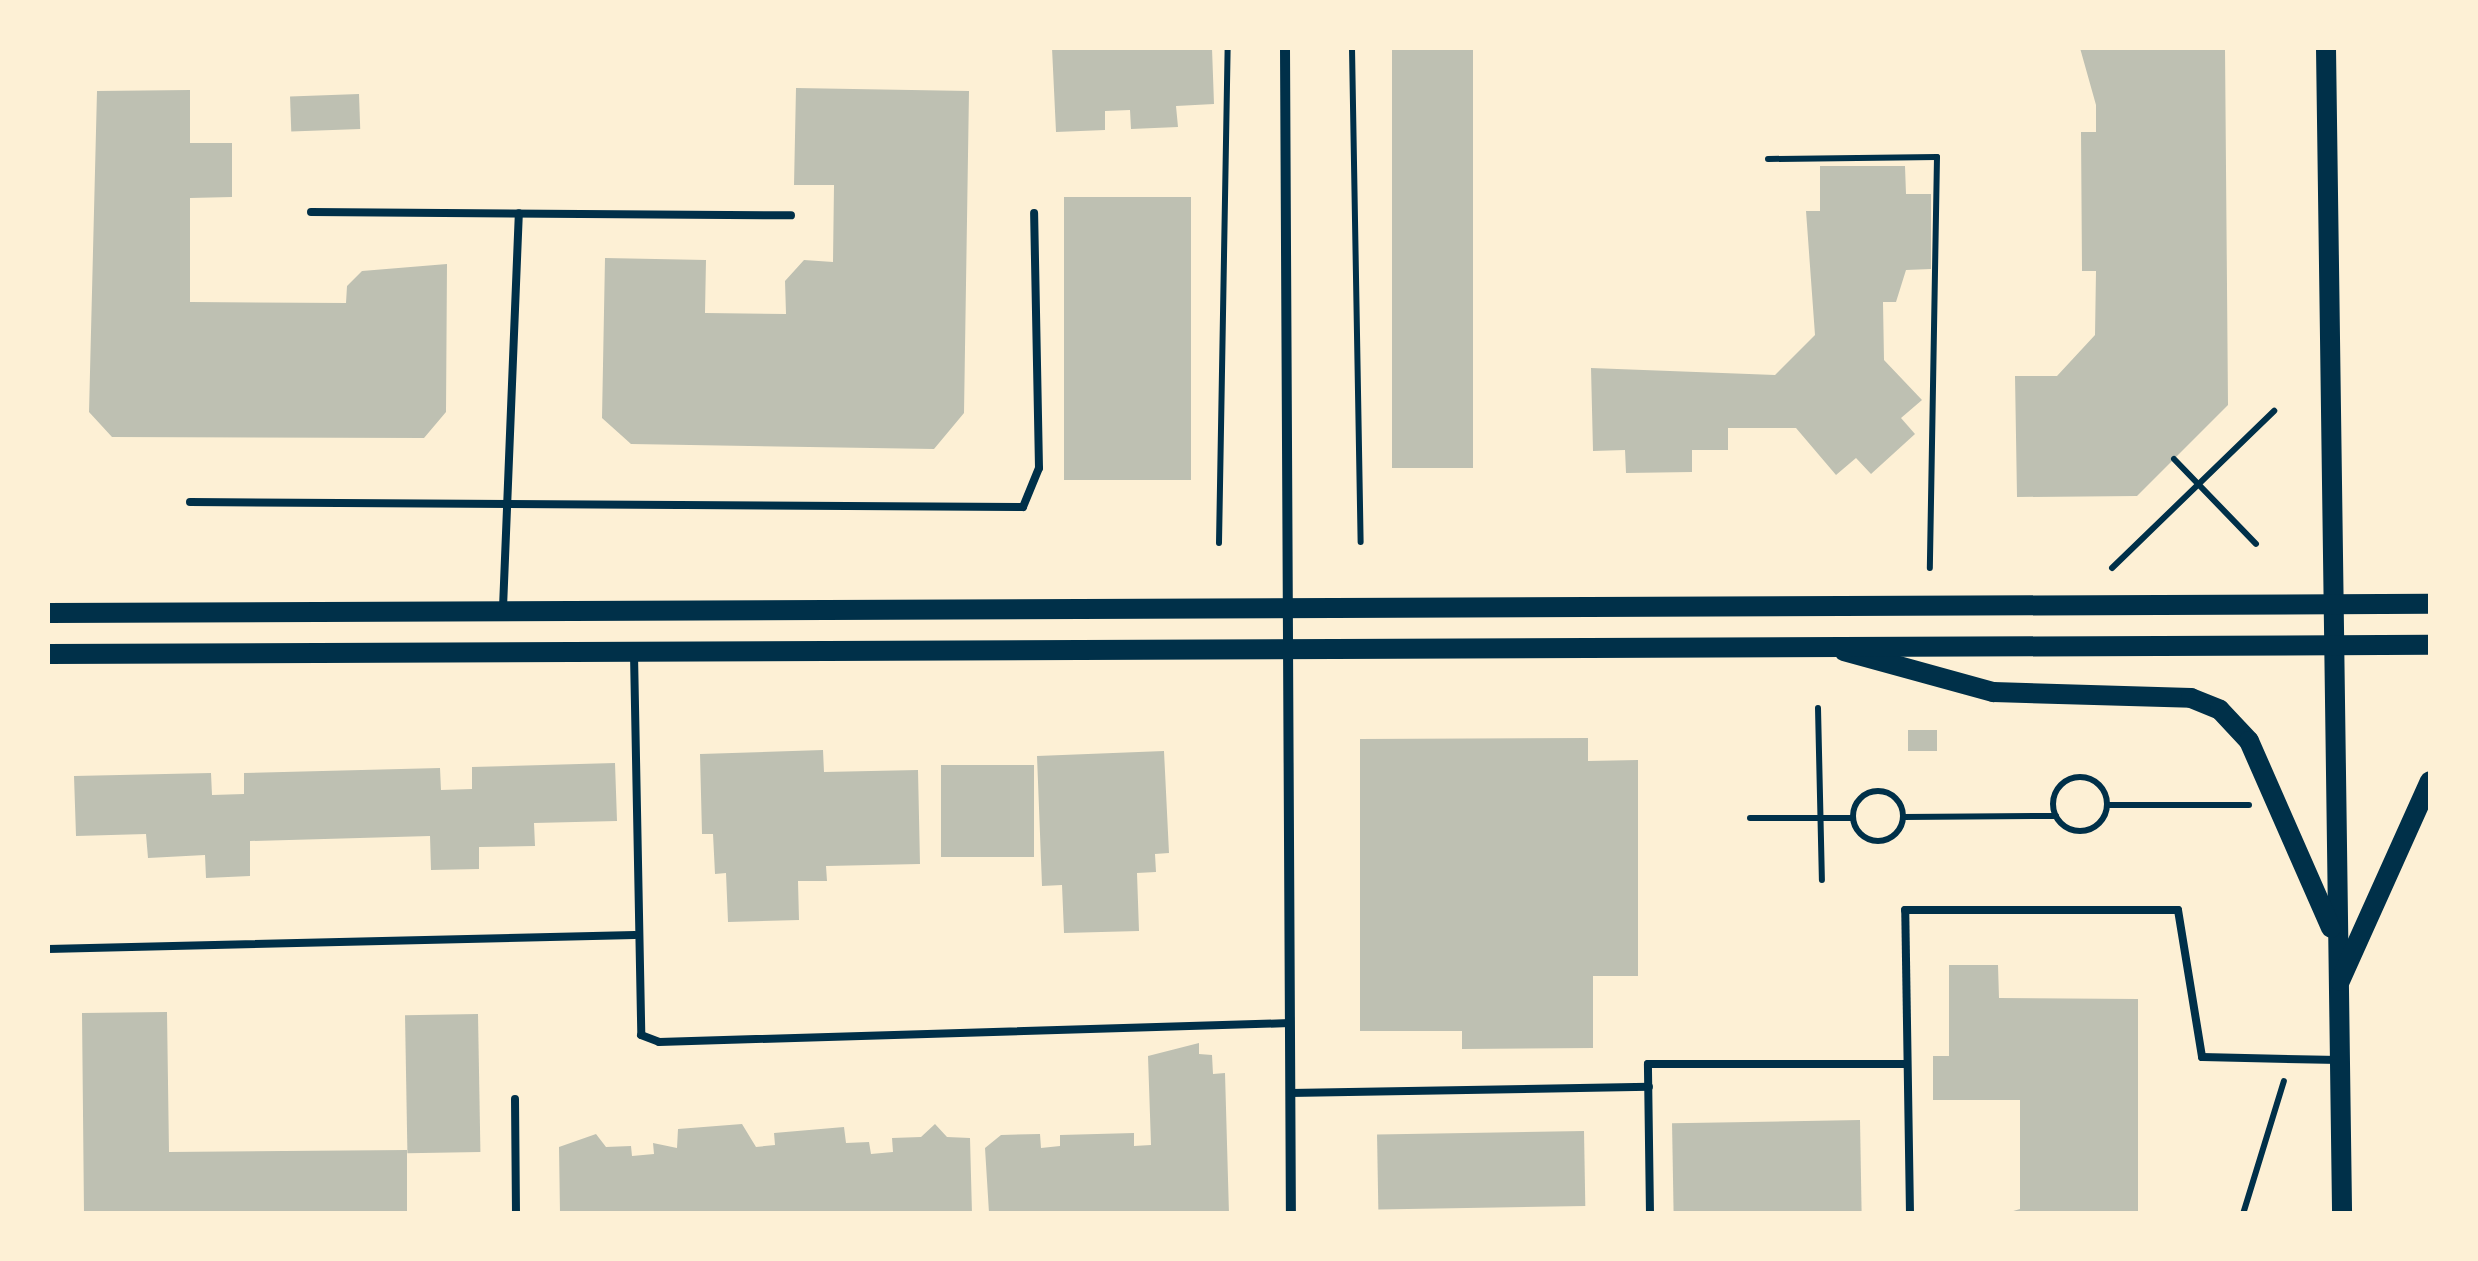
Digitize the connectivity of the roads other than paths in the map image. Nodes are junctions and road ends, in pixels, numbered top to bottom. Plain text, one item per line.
1 (1285, 48) edge
2 (2326, 48) edge
3 (312, 212) dead end
4 (519, 214) junction
5 (1034, 214) dead end
6 (791, 215) dead end
7 (190, 502) dead end
8 (512, 505) junction
9 (1290, 603) junction
10 (2430, 604) edge
11 (2331, 606) junction
12 (503, 610) junction
13 (48, 613) edge
14 (1290, 644) junction
15 (1819, 644) junction
16 (2332, 645) junction
17 (2430, 645) edge
18 (634, 650) junction
19 (48, 654) edge
20 (2430, 781) edge
21 (635, 935) junction
22 (2337, 944) junction
23 (48, 949) edge
24 (2338, 987) junction
25 (1290, 1023) junction
26 (2339, 1060) junction
27 (1907, 1064) junction
28 (1649, 1088) junction
29 (1290, 1093) junction
30 (515, 1100) dead end
31 (516, 1214) edge
32 (1290, 1214) edge
33 (1650, 1214) edge
34 (1910, 1214) edge
35 (2342, 1214) edge

1 - 9 street
2 - 11 main road
3 - 4 lane
4 - 6 lane
4 - 8 lane
5 - 8 lane
7 - 8 lane
8 - 12 lane
9 - 11 main road
9 - 12 main road
9 - 14 street
10 - 11 main road
11 - 16 main road
12 - 13 main road
14 - 15 main road
14 - 18 main road
14 - 25 street
15 - 16 main road
15 - 22 main road
16 - 17 main road
16 - 22 main road
18 - 19 main road
18 - 21 lane
20 - 24 main road
21 - 23 lane
21 - 25 lane
22 - 24 main road
24 - 26 main road
25 - 29 street
26 - 27 lane
26 - 35 main road
27 - 28 lane
27 - 34 lane
28 - 29 lane
28 - 33 lane
29 - 32 street
30 - 31 lane

